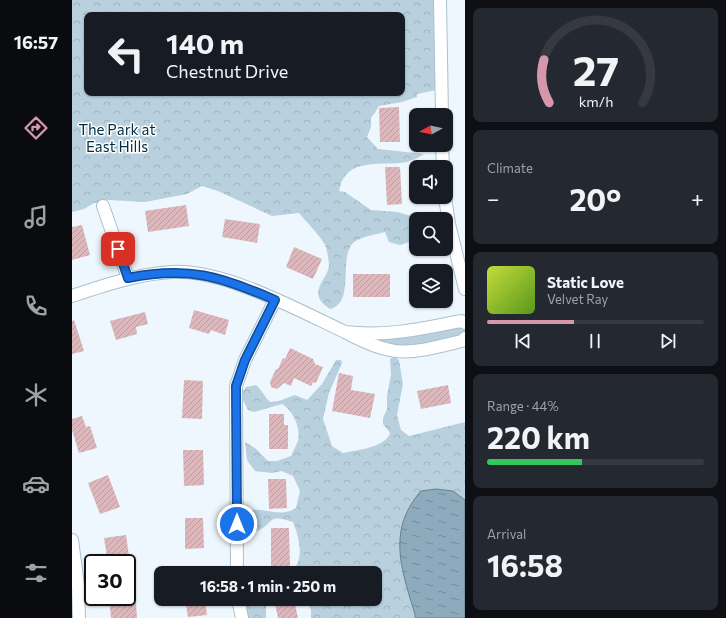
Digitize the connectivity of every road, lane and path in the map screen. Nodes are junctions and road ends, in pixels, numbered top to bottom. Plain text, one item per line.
1 (440, 0) edge
2 (442, 108) edge
3 (447, 204) edge
4 (103, 206) dead end
5 (461, 260) edge
6 (128, 278) junction
7 (465, 289) edge
8 (72, 296) edge
9 (275, 300) junction
10 (465, 323) edge
11 (345, 332) junction
12 (465, 338) edge
13 (72, 540) edge
14 (237, 566) edge
15 (239, 606) edge
16 (80, 618) edge
17 (242, 618) edge

1 - 2 street
3 - 5 street
4 - 6 street
5 - 7 street
6 - 8 street
6 - 9 street
9 - 11 street
9 - 14 street
10 - 11 street
11 - 12 street
13 - 16 street
15 - 17 street

